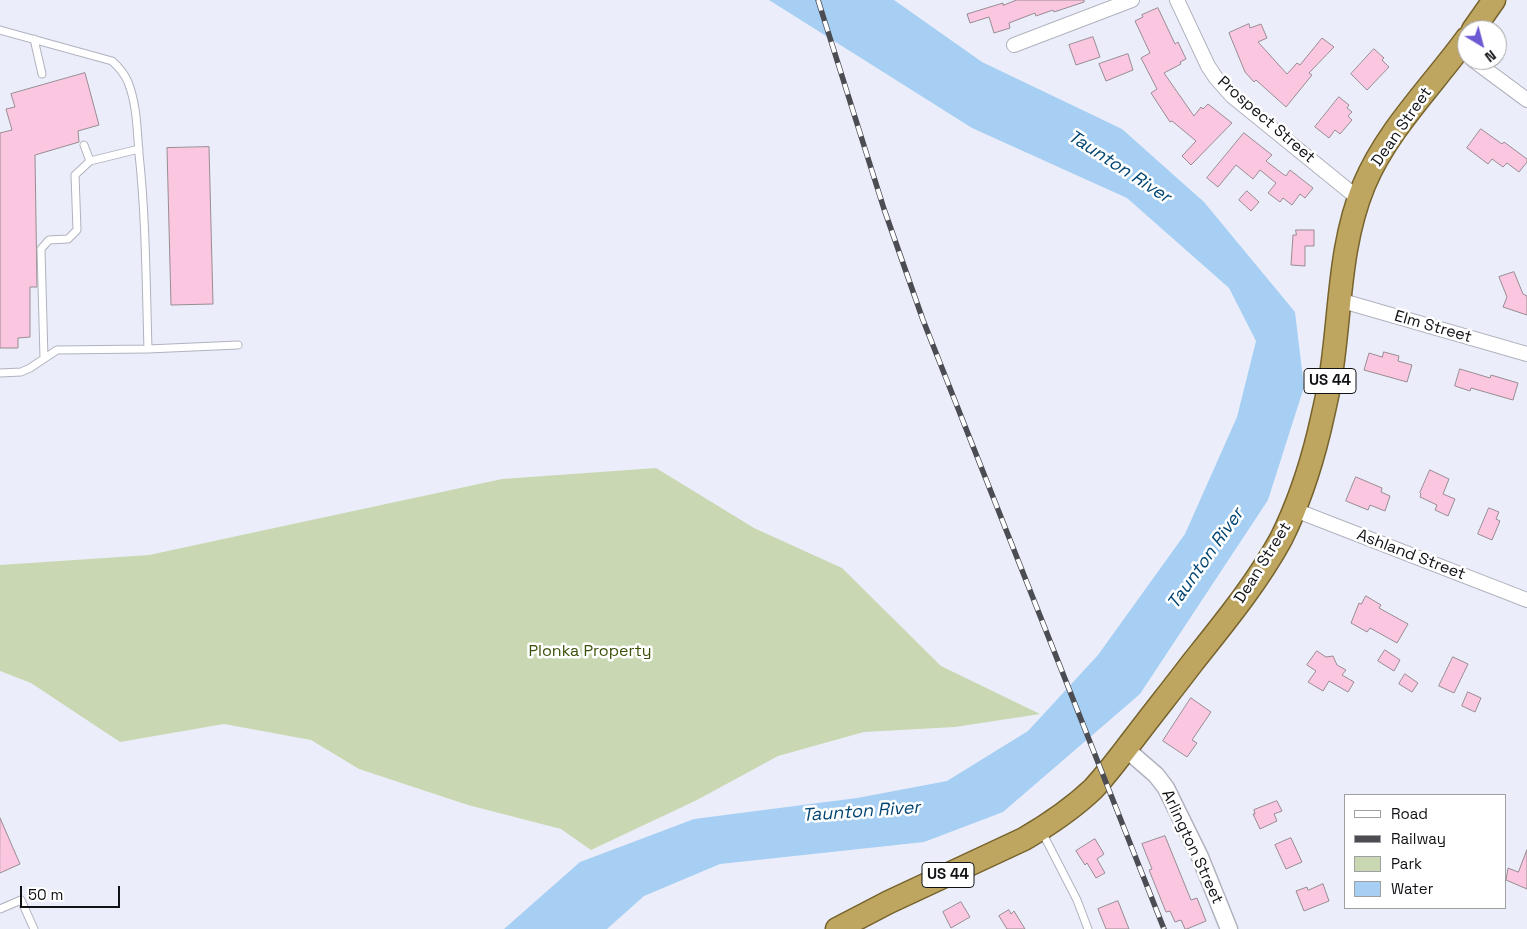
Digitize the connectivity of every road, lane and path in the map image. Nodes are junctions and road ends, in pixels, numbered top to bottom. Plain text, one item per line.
1 (1132, 0) edge
2 (1177, 0) edge
3 (1494, 0) edge
4 (1483, 20) edge
5 (0, 30) edge
6 (34, 39) junction
7 (1014, 45) dead end
8 (1457, 58) edge
9 (1498, 70) edge
10 (42, 74) dead end
11 (1527, 100) edge
12 (84, 145) dead end
13 (139, 149) junction
14 (90, 161) junction
15 (1359, 199) junction
16 (1339, 300) junction
17 (238, 345) dead end
18 (148, 349) junction
19 (1527, 354) edge
20 (44, 358) junction
21 (0, 373) edge
22 (1295, 510) junction
23 (1527, 600) edge
24 (1126, 749) junction
25 (1040, 830) junction
26 (0, 909) edge
27 (34, 929) edge
28 (837, 929) edge
29 (1088, 929) edge
30 (1229, 929) edge

1 - 7 street
2 - 15 street, Prospect Street
3 - 4 highway, US 44
5 - 6 lane
6 - 10 lane
6 - 13 lane
8 - 15 highway, Dean Street / US 44
9 - 11 street
12 - 14 lane
13 - 14 lane
13 - 18 lane
14 - 20 lane
15 - 16 highway, Dean Street / US 44
16 - 19 street, Elm Street
16 - 22 highway, Dean Street / US 44
17 - 18 lane
18 - 20 lane
20 - 21 lane
22 - 23 street, Ashland Street
22 - 24 highway, Dean Street / US 44
24 - 25 highway, Dean Street / US 44
24 - 30 street, Arlington Street
25 - 28 highway, Dean Street / US 44
25 - 29 lane
26 - 27 lane

